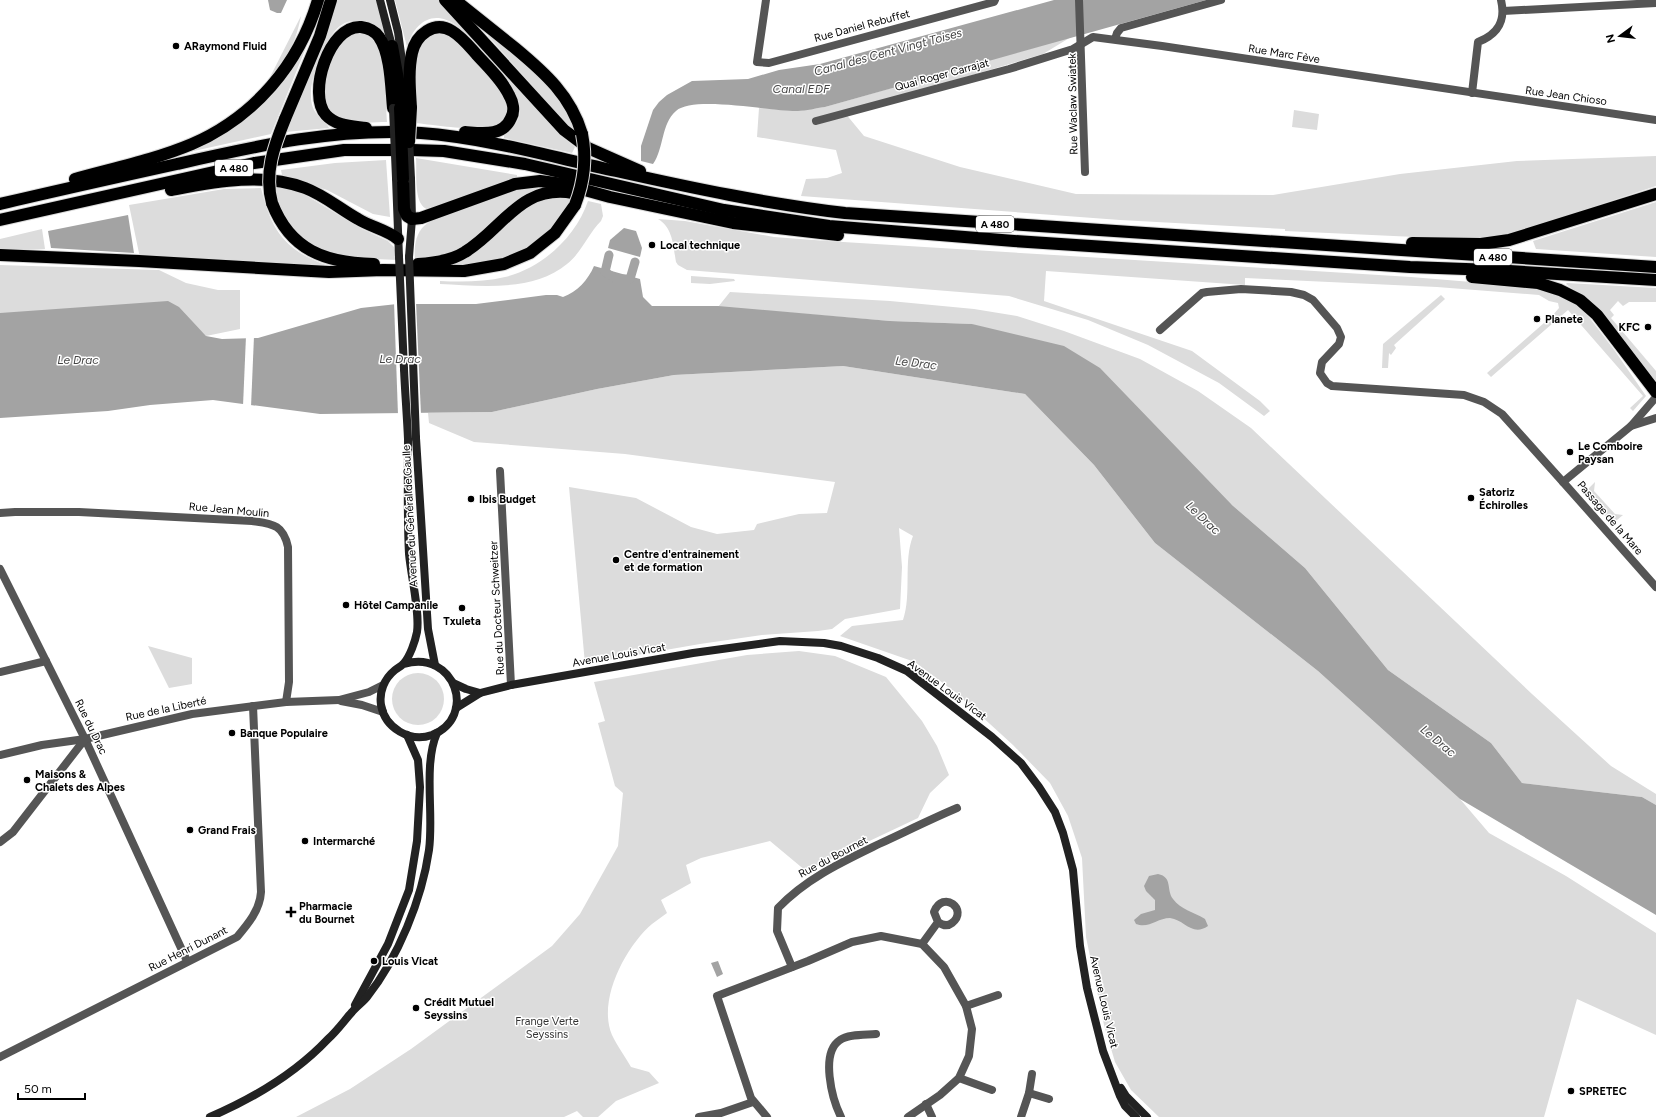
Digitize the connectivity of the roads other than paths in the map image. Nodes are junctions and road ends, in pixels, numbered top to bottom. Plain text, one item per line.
1 (318, 0) edge
2 (331, 0) edge
3 (380, 0) edge
4 (390, 0) edge
5 (445, 0) edge
6 (455, 0) edge
7 (766, 0) edge
8 (995, 0) edge
9 (1079, 0) edge
10 (1221, 0) edge
11 (1501, 0) edge
12 (1656, 3) edge
13 (1503, 11) junction
14 (1093, 37) joint
15 (1114, 39) junction
16 (1082, 40) junction
17 (392, 46) joint
18 (1472, 93) junction
19 (403, 108) junction
20 (1656, 120) edge
21 (816, 121) dead end
22 (378, 132) junction
23 (455, 136) junction
24 (409, 142) joint
25 (619, 167) junction
26 (1085, 172) dead end
27 (403, 179) junction
28 (53, 192) junction
29 (1656, 194) edge
30 (610, 197) junction
31 (97, 200) junction
32 (0, 204) edge
33 (412, 219) junction
34 (0, 220) edge
35 (398, 240) junction
36 (1014, 241) junction
37 (1330, 245) junction
38 (0, 255) edge
39 (1410, 267) junction
40 (1656, 267) edge
41 (1656, 280) edge
42 (1160, 330) dead end
43 (1656, 392) edge
44 (1656, 397) edge
45 (1656, 418) edge
46 (1632, 426) junction
47 (500, 471) dead end
48 (1563, 482) junction
49 (0, 514) edge
50 (0, 569) edge
51 (1656, 587) edge
52 (46, 661) junction
53 (404, 664) junction
54 (435, 665) junction
55 (0, 672) edge
56 (453, 683) junction
57 (383, 685) junction
58 (511, 685) junction
59 (480, 692) junction
60 (339, 700) junction
61 (286, 702) junction
62 (253, 706) junction
63 (456, 708) junction
64 (383, 712) junction
65 (437, 733) junction
66 (407, 736) junction
67 (85, 739) junction
68 (0, 755) edge
69 (957, 808) dead end
70 (0, 842) edge
71 (938, 922) dead end
72 (922, 944) junction
73 (187, 961) junction
74 (792, 967) junction
75 (998, 995) dead end
76 (966, 1006) junction
77 (353, 1010) junction
78 (876, 1034) dead end
79 (0, 1057) edge
80 (1032, 1074) dead end
81 (1112, 1074) junction
82 (959, 1078) junction
83 (992, 1090) dead end
84 (1029, 1093) junction
85 (1049, 1099) dead end
86 (753, 1102) junction
87 (926, 1104) junction
88 (210, 1117) edge
89 (699, 1117) edge
90 (767, 1117) edge
91 (841, 1117) edge
92 (908, 1117) edge
93 (932, 1117) edge
94 (1021, 1117) edge
95 (1136, 1117) edge
96 (1147, 1117) edge

1 - 28 highway
2 - 30 highway, bridge
3 - 17 main road
4 - 19 main road
5 - 25 highway
6 - 38 highway, bridge
7 - 8 street, Rue Daniel Rebuffet
9 - 16 street, Rue Waclaw Swiatek
10 - 15 street
11 - 13 street
12 - 13 street
13 - 18 street
14 - 15 street, Rue Marc Fève
14 - 16 street, Quai Roger Carrajat
15 - 18 street, Rue Marc Fève
16 - 21 street, Quai Roger Carrajat
16 - 26 street, Rue Waclaw Swiatek
17 - 19 highway
18 - 20 street, Rue Jean Chioso
19 - 22 highway
19 - 23 highway
19 - 24 highway, bridge
19 - 27 highway, bridge
22 - 23 highway, A 480
22 - 28 highway, A 480
23 - 25 highway, A 480
24 - 27 main road, bridge
25 - 37 highway, A 480
27 - 33 highway
27 - 35 main road
28 - 32 highway, A 480
29 - 37 highway
30 - 33 highway
30 - 36 highway
31 - 34 highway, A 480
31 - 35 highway
31 - 36 highway, A 480
33 - 54 main road, Avenue du Général de Gaulle, bridge
35 - 53 main road, bridge
36 - 39 highway, A 480
37 - 40 highway, A 480
39 - 41 highway, A 480
39 - 43 highway
42 - 48 street, Passage de la Mare
44 - 46 street
45 - 46 street
46 - 48 street
47 - 58 street, Rue du Docteur Schweitzer
48 - 51 street, Passage de la Mare
49 - 61 street, Rue Jean Moulin
50 - 52 street, Rue du Drac
52 - 55 street
52 - 67 street, Rue du Drac
53 - 54 main road
53 - 57 main road
54 - 56 main road
56 - 59 main road
56 - 63 main road
57 - 60 street, Rue de la Liberté
57 - 64 main road
58 - 59 main road, Avenue Louis Vicat
58 - 81 main road, Avenue Louis Vicat
59 - 63 main road
60 - 61 street, Rue de la Liberté
60 - 64 street, Rue de la Liberté
61 - 62 street, Rue de la Liberté
62 - 67 street, Rue de la Liberté
62 - 73 street, Rue Henri Dunant
63 - 65 main road
64 - 66 main road
65 - 66 main road
65 - 77 main road
66 - 77 main road
67 - 68 street, Rue de la Liberté
67 - 70 street
67 - 73 street, Rue du Drac
69 - 74 street, Rue du Bournet
71 - 72 street
72 - 74 street
72 - 76 street
73 - 79 street, Rue Henri Dunant
74 - 86 street
75 - 76 street
76 - 82 street
77 - 88 main road
78 - 91 street
80 - 84 street
81 - 95 main road, Avenue Louis Vicat
81 - 96 main road, Avenue Louis Vicat
82 - 83 street
82 - 87 street
84 - 85 street
84 - 94 street
86 - 89 street
86 - 90 street
87 - 92 street
87 - 93 street

